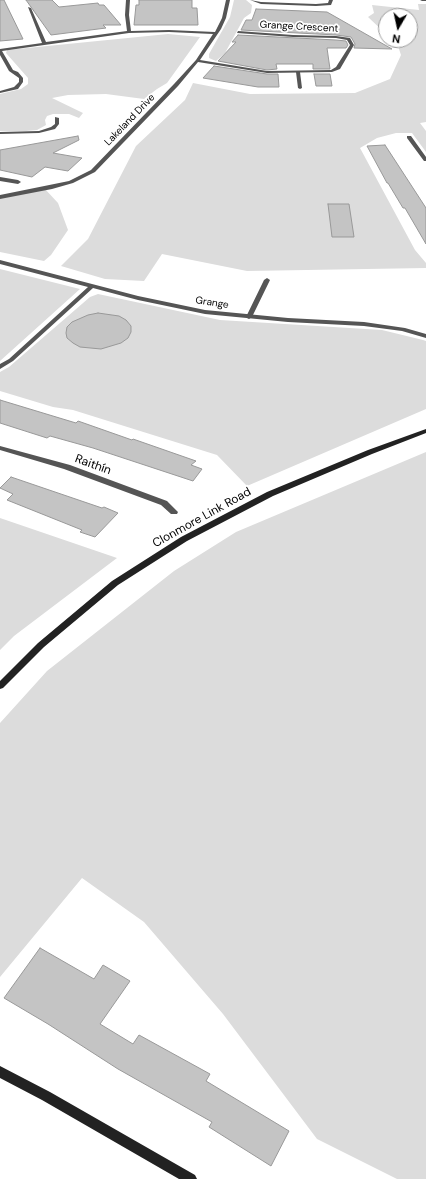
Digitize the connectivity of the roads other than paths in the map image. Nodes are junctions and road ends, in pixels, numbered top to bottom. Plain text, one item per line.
1 (128, 0) edge
2 (228, 0) edge
3 (252, 0) edge
4 (292, 0) edge
5 (330, 0) edge
6 (422, 0) edge
7 (426, 0) edge
8 (280, 4) junction
9 (30, 8) dead end
10 (129, 32) junction
11 (238, 32) dead end
12 (216, 34) junction
13 (44, 43) junction
14 (0, 50) edge
15 (197, 61) junction
16 (298, 72) junction
17 (300, 88) dead end
18 (0, 92) edge
19 (57, 118) dead end
20 (0, 133) edge
21 (409, 137) dead end
22 (426, 160) edge
23 (0, 179) edge
24 (18, 182) dead end
25 (0, 197) edge
26 (0, 262) edge
27 (267, 280) dead end
28 (92, 286) junction
29 (249, 317) junction
30 (426, 336) edge
31 (0, 367) edge
32 (426, 431) edge
33 (0, 448) edge
34 (174, 512) dead end
35 (0, 686) edge
36 (0, 1072) edge
37 (191, 1179) edge

1 - 10 street
2 - 12 street, Lakeland Drive
3 - 8 street
4 - 8 street
5 - 8 street
6 - 7 street
9 - 13 street
10 - 12 street
10 - 13 street
11 - 16 street, Grange Crescent
12 - 15 street, Lakeland Drive
13 - 14 street
14 - 18 street
15 - 16 street, Grange Crescent
15 - 25 street, Lakeland Drive
16 - 17 street
19 - 20 street
21 - 22 street
23 - 24 street
26 - 28 street, Grange
27 - 29 street
28 - 29 street, Grange
28 - 31 street
29 - 30 street, Grange
32 - 35 main road, Clonmore Link Road
33 - 34 street, Raithín
36 - 37 main road

